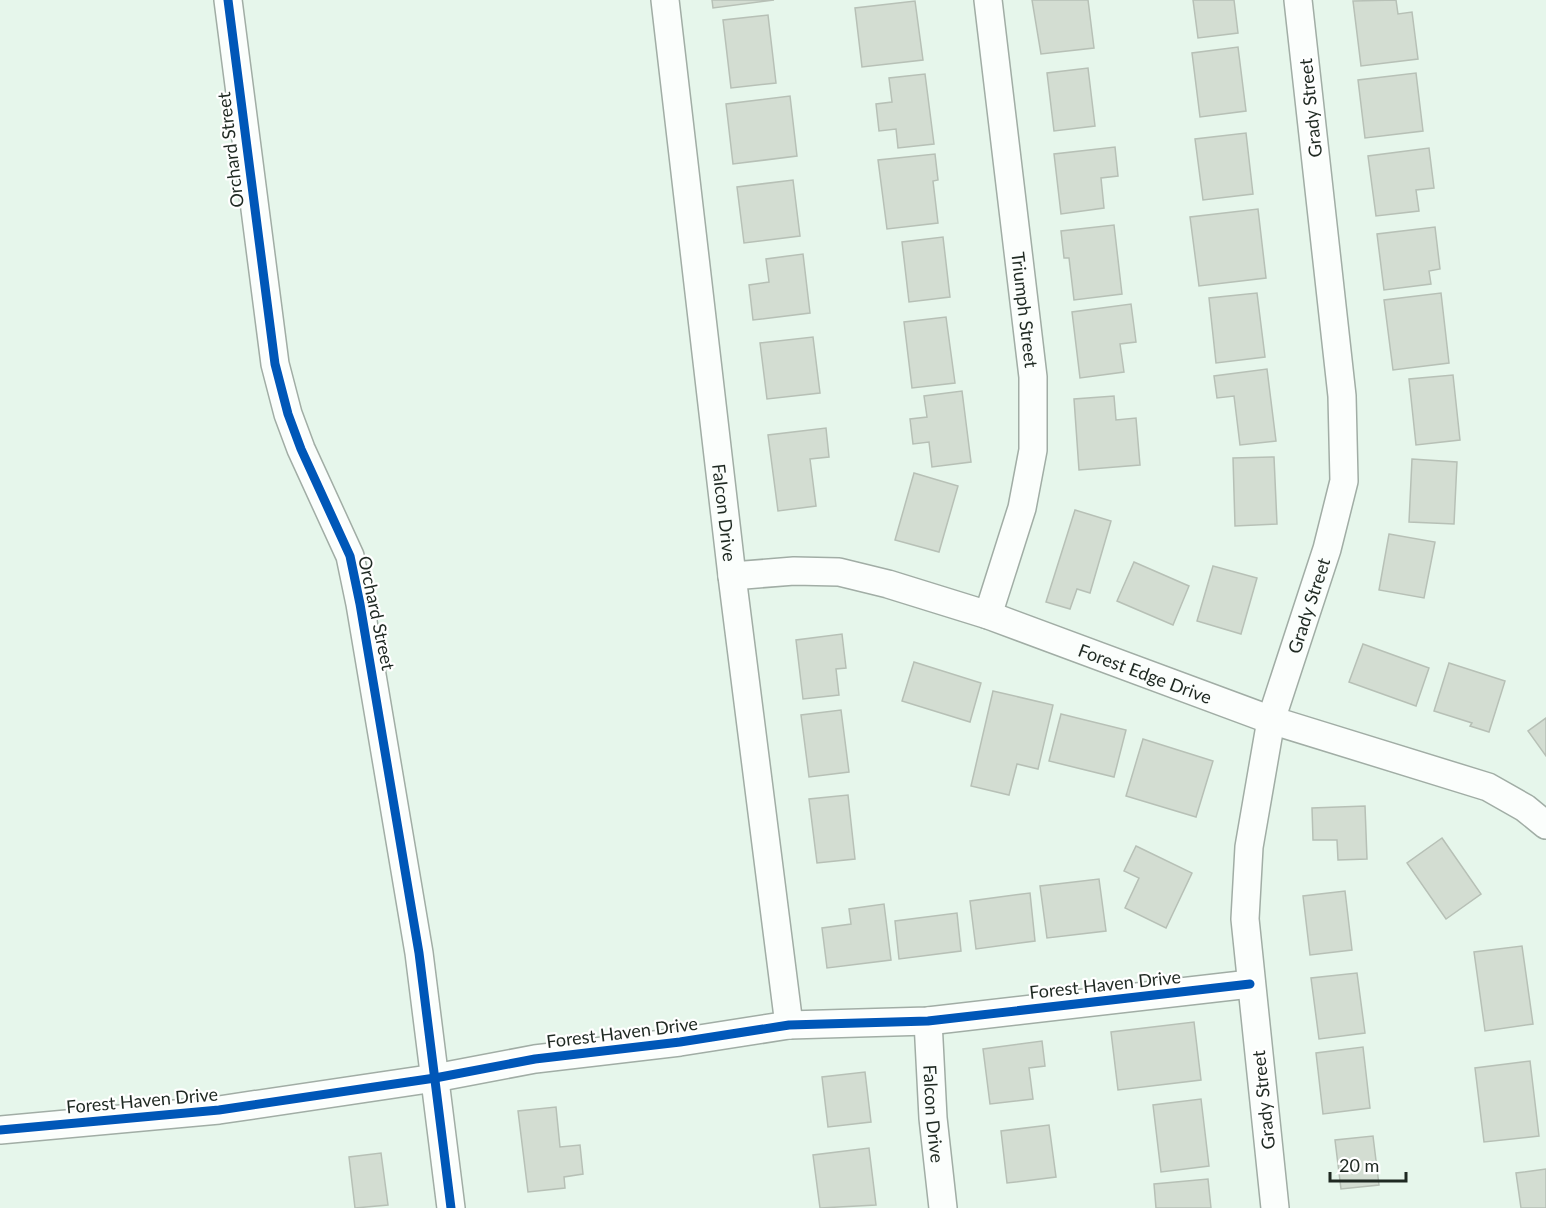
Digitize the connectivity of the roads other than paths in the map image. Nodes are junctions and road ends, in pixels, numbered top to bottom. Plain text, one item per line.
1 (228, 0) edge
2 (665, 0) edge
3 (988, 0) edge
4 (1298, 0) edge
5 (732, 576) junction
6 (988, 615) junction
7 (1271, 720) junction
8 (1546, 825) edge
9 (1250, 984) junction
10 (928, 1021) junction
11 (789, 1025) junction
12 (435, 1078) junction
13 (0, 1130) edge
14 (451, 1208) edge
15 (943, 1208) edge
16 (1275, 1208) edge

1 - 12 street, Orchard Street
2 - 5 street, Falcon Drive
3 - 6 street, Triumph Street
4 - 7 street, Grady Street
5 - 6 street, Forest Edge Drive
5 - 11 street, Falcon Drive
6 - 7 street, Forest Edge Drive
7 - 8 street, Forest Edge Drive
7 - 9 street, Grady Street
9 - 10 street, Forest Haven Drive
9 - 16 street, Grady Street
10 - 11 street, Forest Haven Drive
10 - 15 street, Falcon Drive
11 - 12 street, Forest Haven Drive
12 - 13 street, Forest Haven Drive
12 - 14 street, Orchard Street

